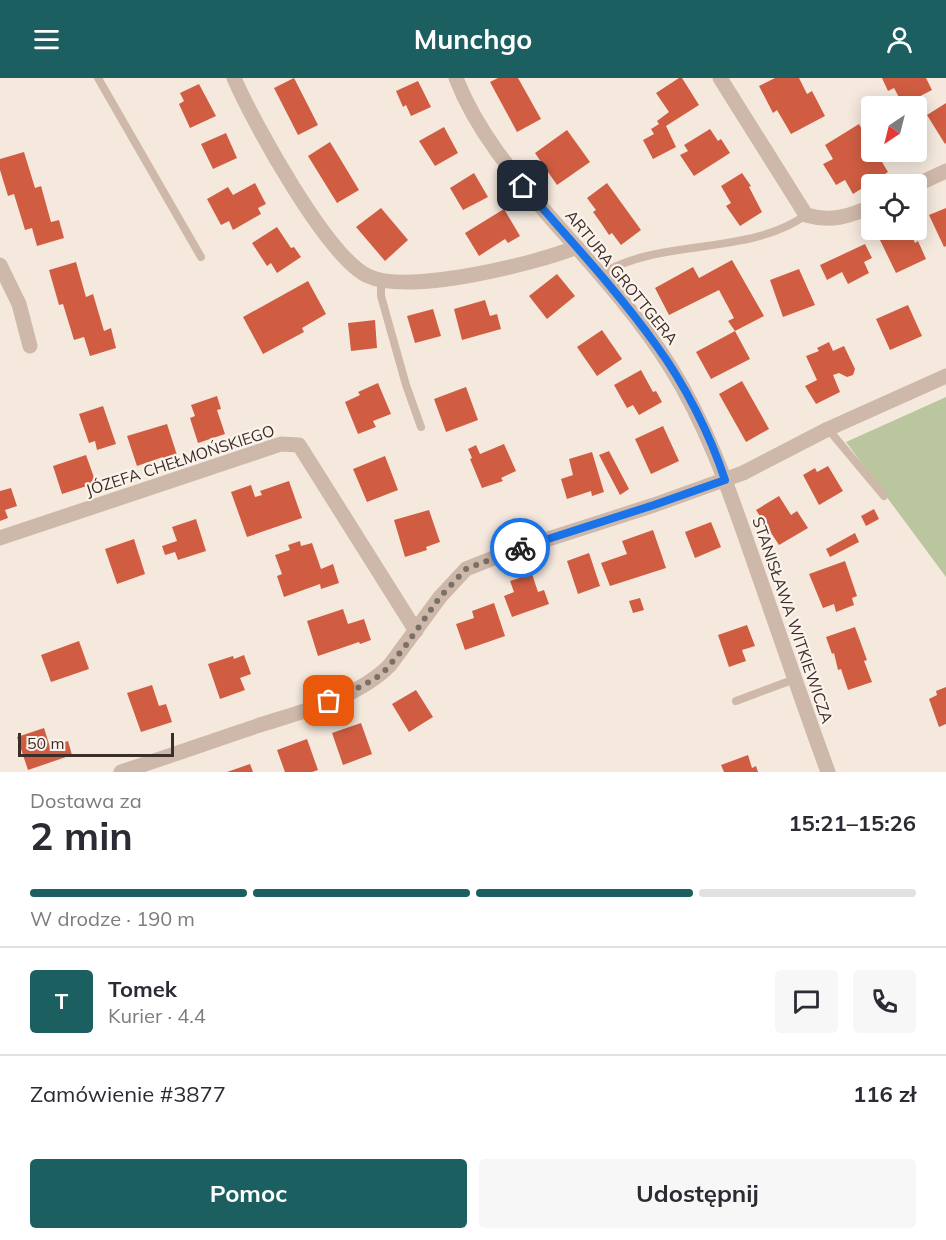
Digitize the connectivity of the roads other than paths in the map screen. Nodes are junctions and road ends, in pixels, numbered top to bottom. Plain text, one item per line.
1 (98, 78) edge
2 (234, 78) edge
3 (456, 78) edge
4 (720, 78) edge
5 (946, 171) edge
6 (927, 180) edge
7 (861, 210) edge
8 (806, 215) junction
9 (577, 247) junction
10 (201, 257) dead end
11 (0, 265) edge
12 (600, 274) junction
13 (381, 281) junction
14 (30, 346) dead end
15 (946, 376) edge
16 (421, 428) dead end
17 (828, 429) junction
18 (725, 480) junction
19 (884, 496) dead end
20 (0, 538) edge
21 (416, 631) junction
22 (795, 680) junction
23 (736, 701) dead end
24 (122, 772) edge
25 (828, 772) edge

1 - 10 lane
2 - 13 street
3 - 9 street, ARTURA GROTTGERA
4 - 8 street
5 - 6 street
7 - 8 street
8 - 12 lane
9 - 12 street, ARTURA GROTTGERA
9 - 13 street
11 - 14 street
12 - 18 street, ARTURA GROTTGERA
13 - 16 lane
15 - 17 street
17 - 18 street
17 - 19 lane
18 - 21 street
18 - 22 street, STANISŁAWA WITKIEWICZA
20 - 21 street, JÓZEFA CHEŁMOŃSKIEGO
21 - 24 street
22 - 23 lane
22 - 25 street, STANISŁAWA WITKIEWICZA

